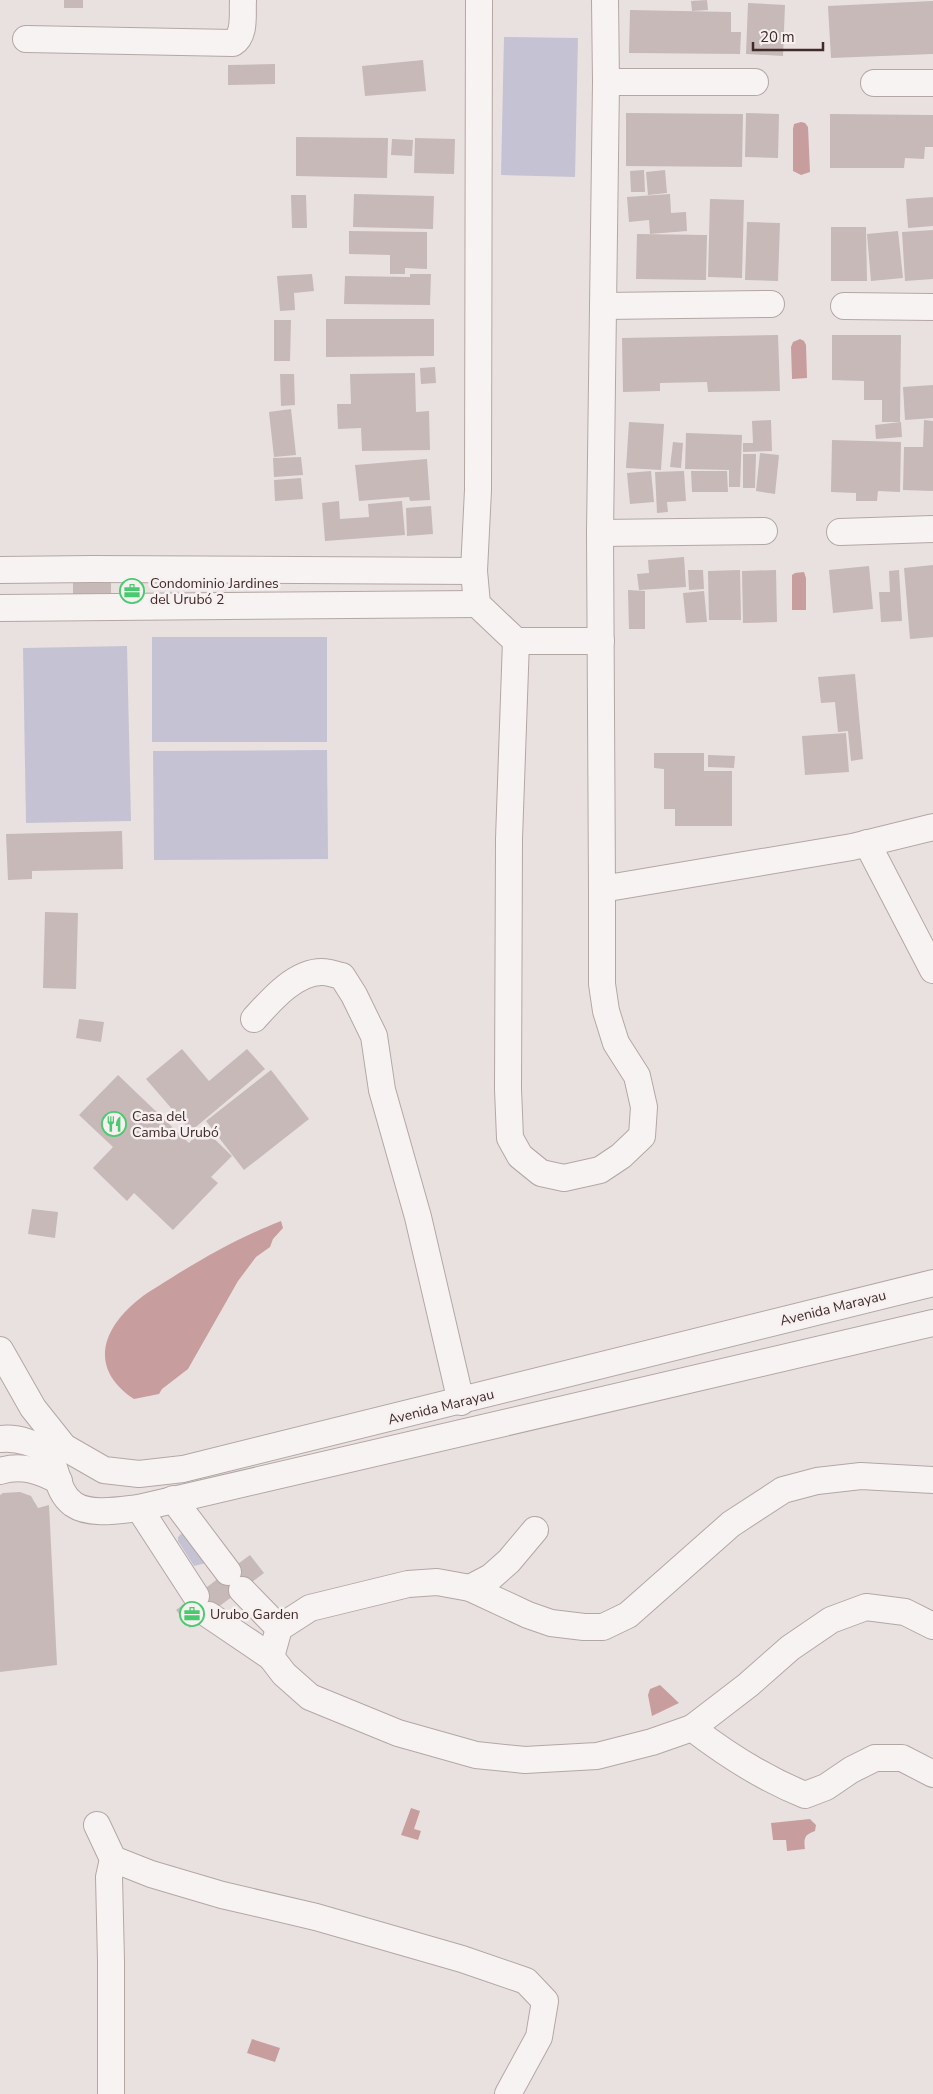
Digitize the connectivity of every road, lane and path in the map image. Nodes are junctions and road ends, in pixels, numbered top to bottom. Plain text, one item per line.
1 (243, 0) edge
2 (479, 0) edge
3 (606, 0) edge
4 (26, 39) dead end
5 (606, 82) junction
6 (755, 82) dead end
7 (874, 83) dead end
8 (933, 83) edge
9 (771, 304) dead end
10 (603, 306) junction
11 (844, 306) dead end
12 (933, 307) edge
13 (933, 529) edge
14 (764, 531) dead end
15 (840, 532) dead end
16 (600, 533) junction
17 (0, 570) edge
18 (474, 571) junction
19 (478, 604) junction
20 (0, 608) edge
21 (601, 640) junction
22 (516, 641) junction
23 (933, 827) edge
24 (867, 843) junction
25 (602, 889) junction
26 (933, 970) edge
27 (254, 1019) dead end
28 (933, 1283) edge
29 (933, 1323) edge
30 (0, 1350) edge
31 (461, 1402) junction
32 (0, 1439) edge
33 (0, 1471) edge
34 (933, 1480) edge
35 (59, 1481) junction
36 (173, 1499) junction
37 (139, 1508) junction
38 (535, 1530) dead end
39 (470, 1588) junction
40 (933, 1626) edge
41 (279, 1628) junction
42 (271, 1656) junction
43 (692, 1728) junction
44 (933, 1774) edge
45 (96, 1825) dead end
46 (113, 1859) junction
47 (111, 2094) edge
48 (508, 2094) edge

1 - 4 street
2 - 18 street
3 - 5 street
5 - 6 street
5 - 10 street
7 - 8 street
9 - 10 street
10 - 16 street
11 - 12 street
13 - 15 street
14 - 16 street
16 - 21 street
17 - 18 street
18 - 19 street
19 - 20 street
19 - 22 street
21 - 22 street
21 - 25 street
22 - 25 street
23 - 24 street
24 - 25 street
24 - 26 street
27 - 31 street
28 - 31 street, Avenida Marayau
29 - 36 street
30 - 31 street, Avenida Marayau
32 - 35 street
33 - 35 street
34 - 39 street
35 - 37 street
36 - 37 street
36 - 41 street
37 - 42 street
38 - 39 street
39 - 41 street
40 - 43 street
41 - 42 street
42 - 43 street
43 - 44 street
45 - 46 street
46 - 47 street
46 - 48 street

